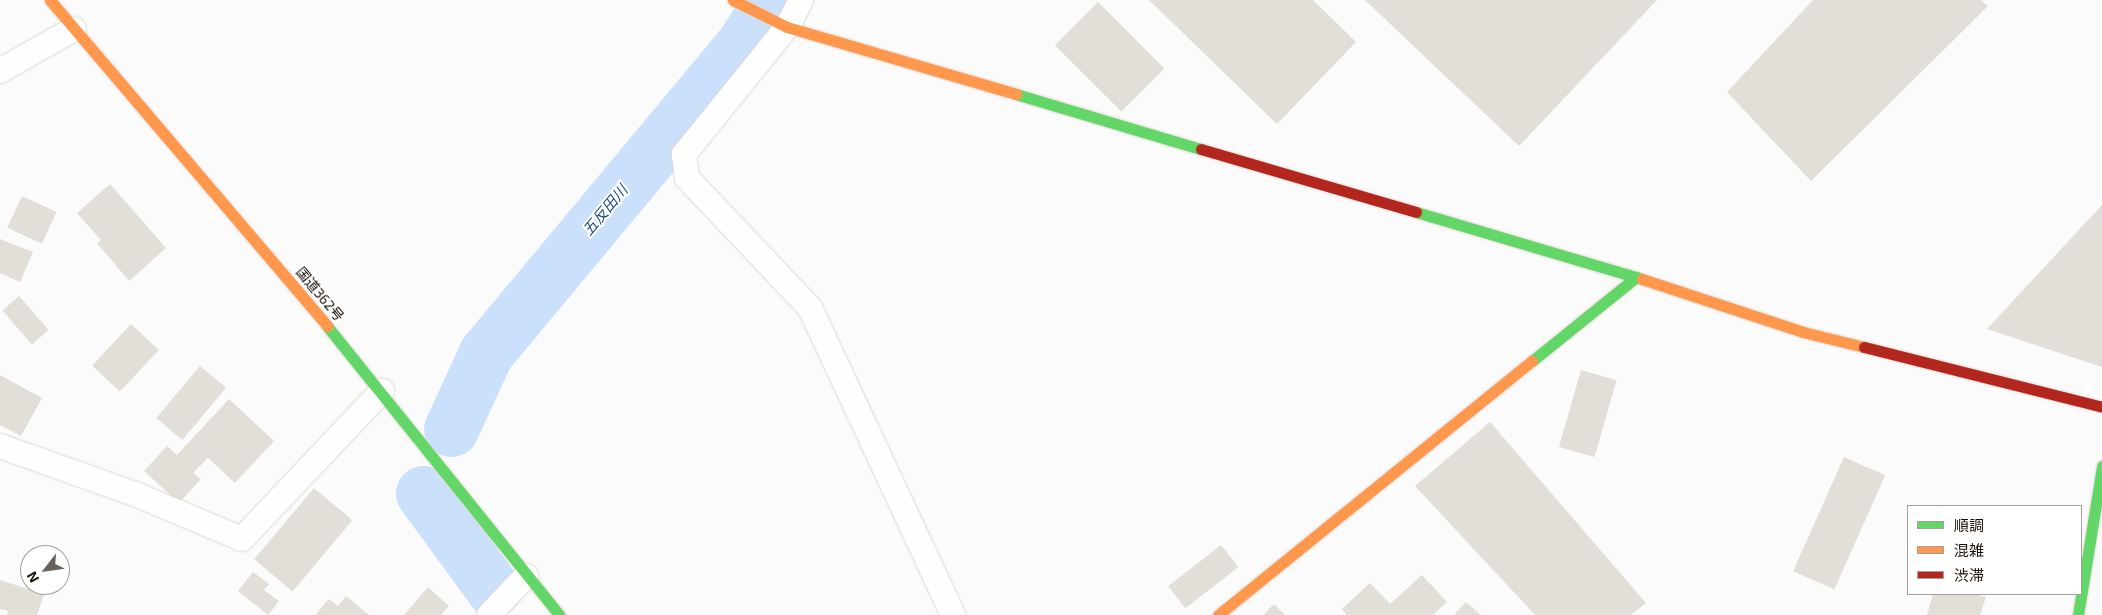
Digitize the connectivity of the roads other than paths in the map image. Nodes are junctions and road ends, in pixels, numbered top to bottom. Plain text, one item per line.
1 (50, 0) edge
2 (733, 0) edge
3 (801, 0) edge
4 (786, 27) junction
5 (74, 28) junction
6 (0, 71) edge
7 (1636, 277) junction
8 (382, 390) junction
9 (2102, 407) edge
10 (0, 446) edge
11 (2102, 466) edge
12 (526, 576) junction
13 (2082, 590) edge
14 (2081, 595) edge
15 (488, 615) edge
16 (559, 615) edge
17 (953, 615) edge
18 (1218, 615) edge
19 (2078, 615) edge

1 - 5 main road, 国道362号
2 - 4 main road
3 - 4 street
4 - 7 main road
4 - 17 street
5 - 6 street
5 - 8 main road, 国道362号
7 - 9 main road
7 - 18 main road
8 - 10 street
8 - 12 main road, 国道362号
11 - 13 main road
12 - 15 street
12 - 16 main road, 国道362号
14 - 19 main road

